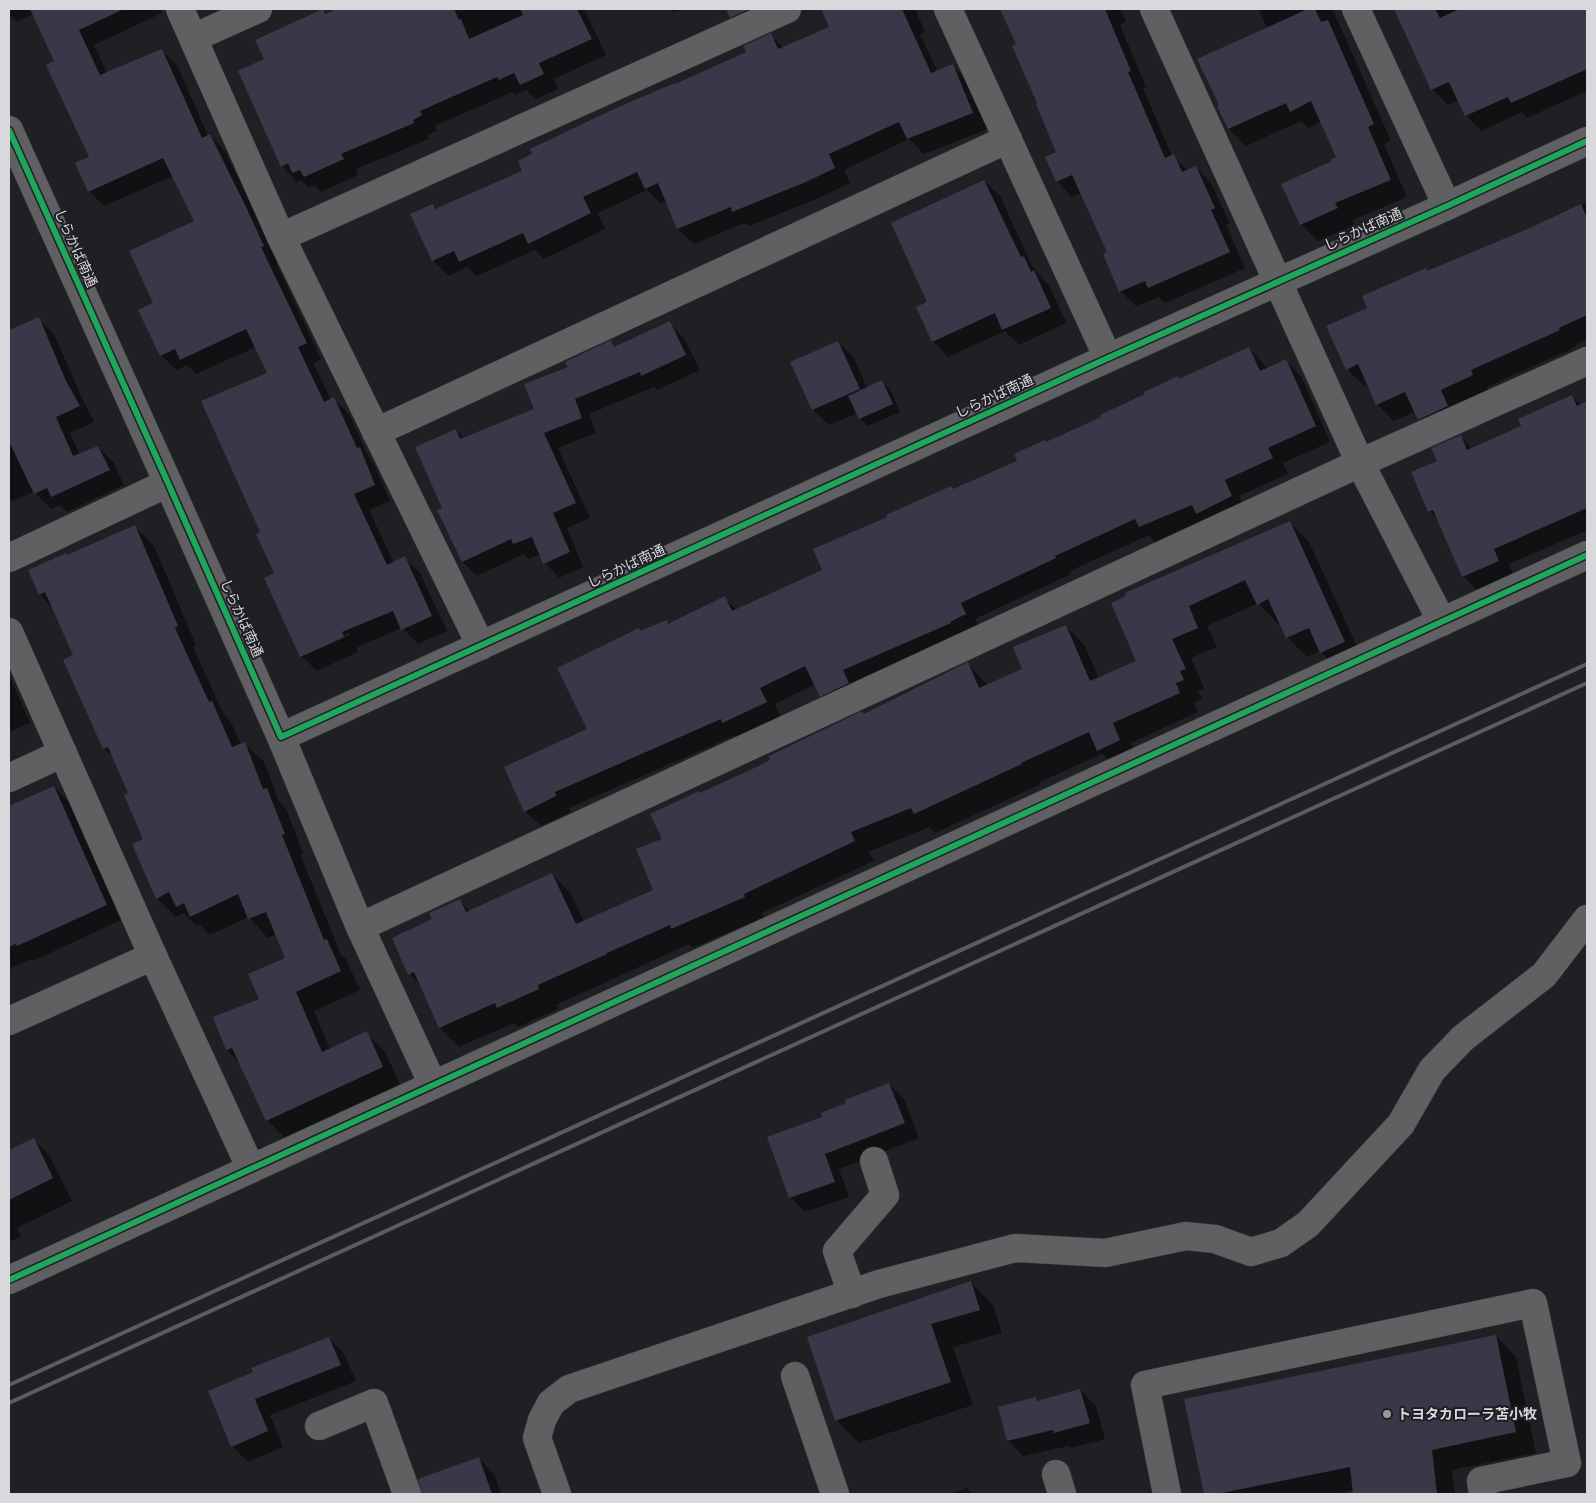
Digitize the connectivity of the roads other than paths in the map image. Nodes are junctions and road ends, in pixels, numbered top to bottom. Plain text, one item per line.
1 (180, 9) edge
2 (258, 9) edge
3 (787, 9) edge
4 (948, 9) edge
5 (1154, 9) edge
6 (1356, 9) edge
7 (193, 38) junction
8 (9, 130) edge
9 (1008, 139) junction
10 (1587, 141) edge
11 (1447, 206) junction
12 (282, 237) junction
13 (1278, 281) junction
14 (1108, 358) junction
15 (1587, 360) edge
16 (376, 432) junction
17 (1360, 463) junction
18 (168, 483) junction
19 (1587, 555) edge
20 (9, 558) edge
21 (1442, 622) junction
22 (9, 632) edge
23 (481, 646) junction
24 (281, 737) junction
25 (63, 753) junction
26 (9, 778) edge
27 (1587, 919) edge
28 (360, 927) junction
29 (153, 956) junction
30 (9, 1021) edge
31 (434, 1085) junction
32 (874, 1161) dead end
33 (251, 1169) junction
34 (9, 1280) edge
35 (852, 1294) junction
36 (795, 1376) dead end
37 (319, 1426) dead end
38 (407, 1494) edge
39 (557, 1494) edge
40 (835, 1494) edge
41 (1167, 1494) edge
42 (1483, 1494) edge

1 - 7 street
2 - 7 street
3 - 12 street
4 - 9 street
5 - 13 street
6 - 11 street
7 - 12 street
8 - 18 street, しらかば南通
9 - 14 street
9 - 16 street
10 - 11 street, しらかば南通
11 - 13 street, しらかば南通
12 - 16 street
13 - 14 street, しらかば南通
13 - 17 street
14 - 23 street, しらかば南通
15 - 17 street
16 - 23 street
17 - 21 street
17 - 28 street
18 - 20 street
18 - 24 street, しらかば南通
19 - 21 street
21 - 31 street
22 - 25 street
23 - 24 street, しらかば南通
24 - 28 street
25 - 26 street
25 - 29 street
27 - 35 street
28 - 31 street
29 - 30 street
29 - 33 street
31 - 33 street
32 - 35 street
33 - 34 street
35 - 39 street
36 - 40 street
37 - 38 street
41 - 42 street

